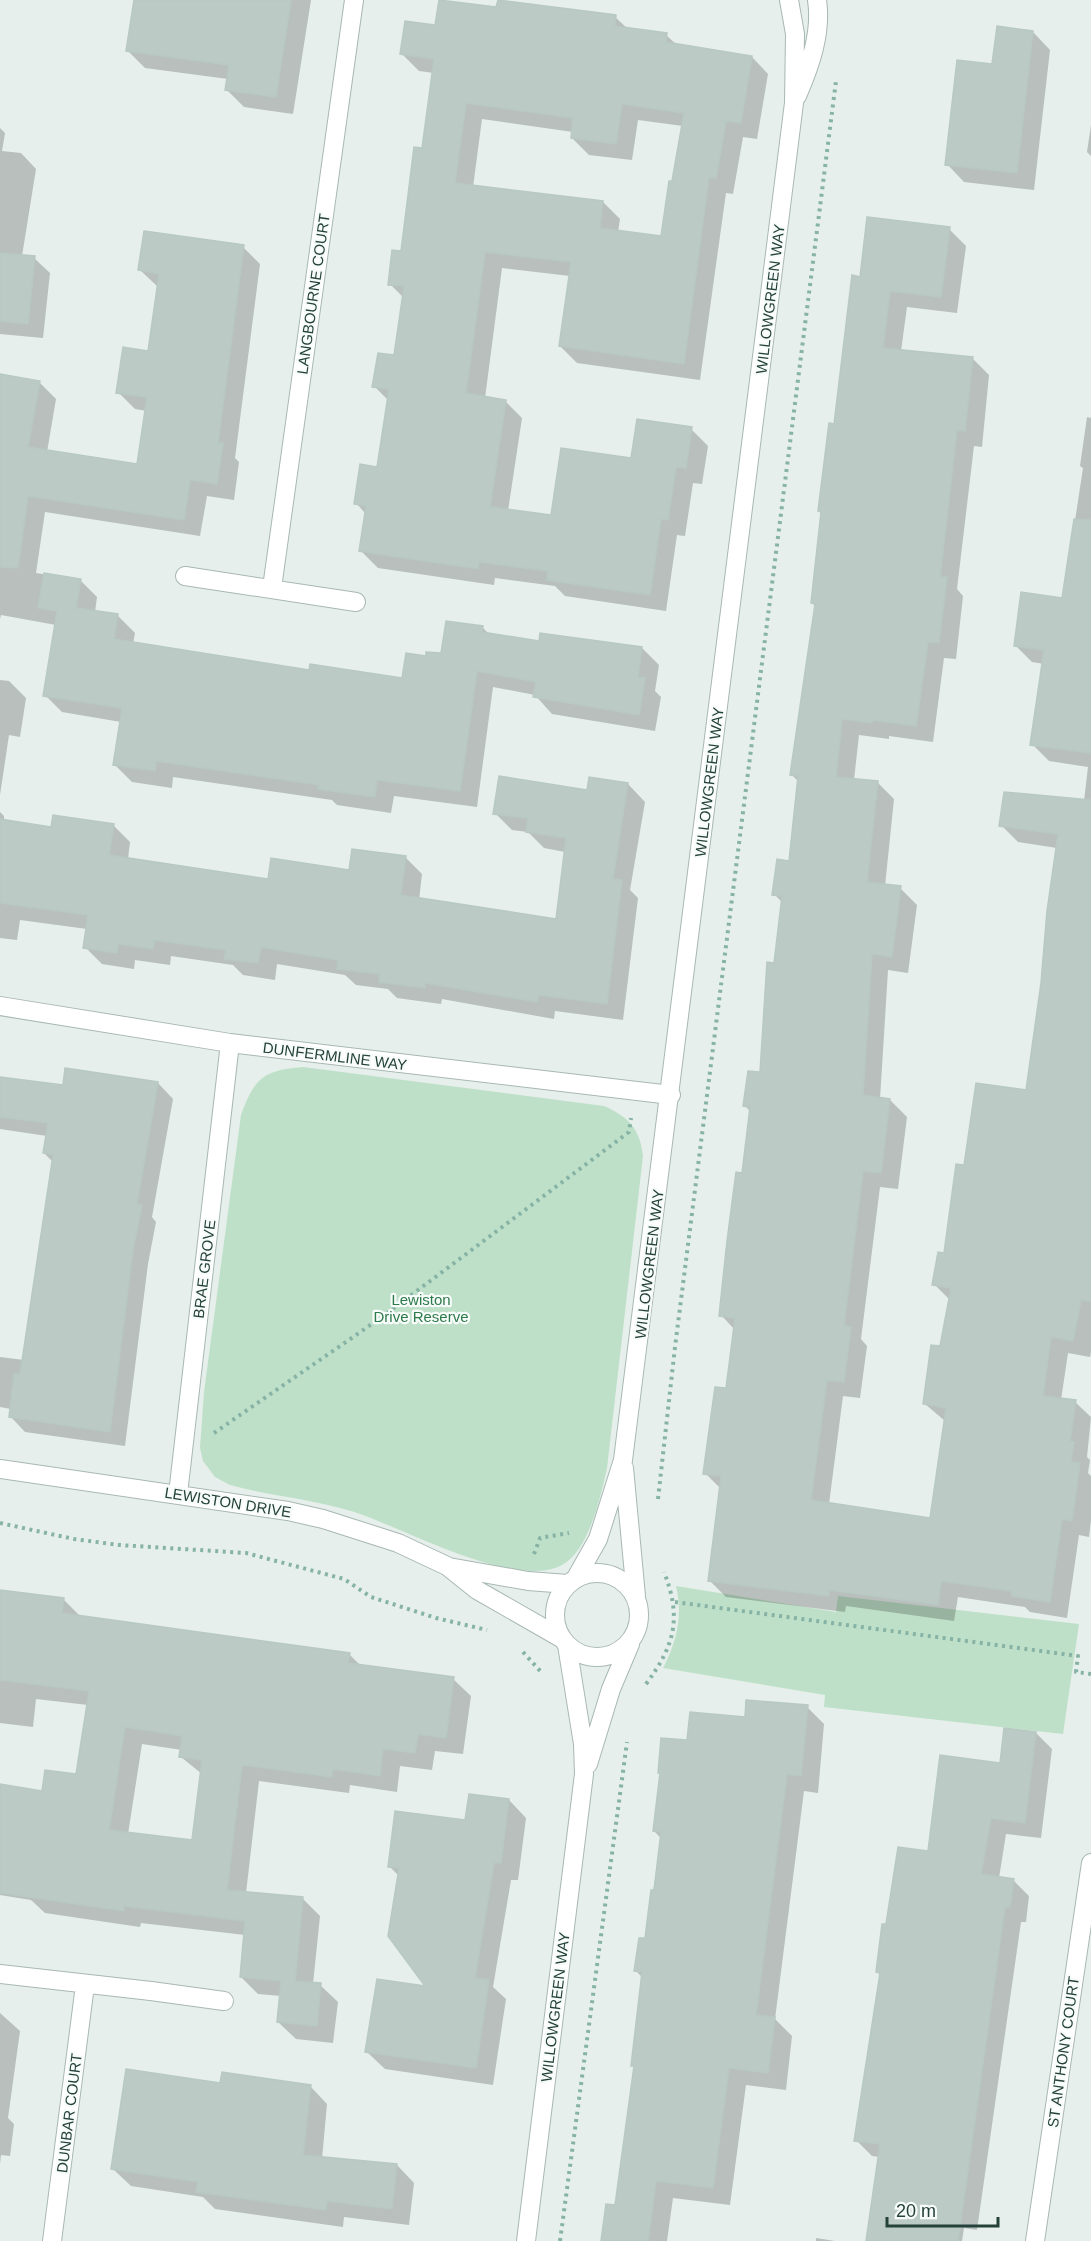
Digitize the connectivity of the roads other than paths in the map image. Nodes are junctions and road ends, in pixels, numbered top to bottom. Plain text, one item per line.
1 (354, 0) edge
2 (789, 0) edge
3 (817, 0) edge
4 (794, 103) junction
5 (185, 576) dead end
6 (272, 588) junction
7 (356, 602) dead end
8 (0, 1006) edge
9 (230, 1043) junction
10 (671, 1095) junction
11 (624, 1460) junction
12 (0, 1469) edge
13 (178, 1494) junction
14 (447, 1566) junction
15 (572, 1581) junction
16 (637, 1598) junction
17 (632, 1639) junction
18 (564, 1641) junction
19 (584, 1774) junction
20 (1091, 1863) edge
21 (0, 1974) edge
22 (85, 1985) junction
23 (225, 2001) dead end
24 (52, 2241) edge
25 (526, 2241) edge
26 (1035, 2241) edge

1 - 6 street, LANGBOURNE COURT
2 - 4 street, WILLOWGREEN WAY
3 - 4 street, WILLOWGREEN WAY
4 - 10 street, WILLOWGREEN WAY
5 - 6 street
6 - 7 street
8 - 9 street, DUNFERMLINE WAY
9 - 10 street, DUNFERMLINE WAY
9 - 13 street, BRAE GROVE
10 - 11 street, WILLOWGREEN WAY
11 - 15 street, WILLOWGREEN WAY
11 - 16 street, WILLOWGREEN WAY
12 - 13 street, LEWISTON DRIVE
13 - 14 street, LEWISTON DRIVE
14 - 15 street, LEWISTON DRIVE
14 - 18 street, LEWISTON DRIVE
15 - 16 street
15 - 18 street
16 - 17 street
17 - 18 street
17 - 19 street, WILLOWGREEN WAY
18 - 19 street, WILLOWGREEN WAY
19 - 25 street, WILLOWGREEN WAY
20 - 26 street, ST ANTHONY COURT
21 - 22 street
22 - 23 street
22 - 24 street, DUNBAR COURT

